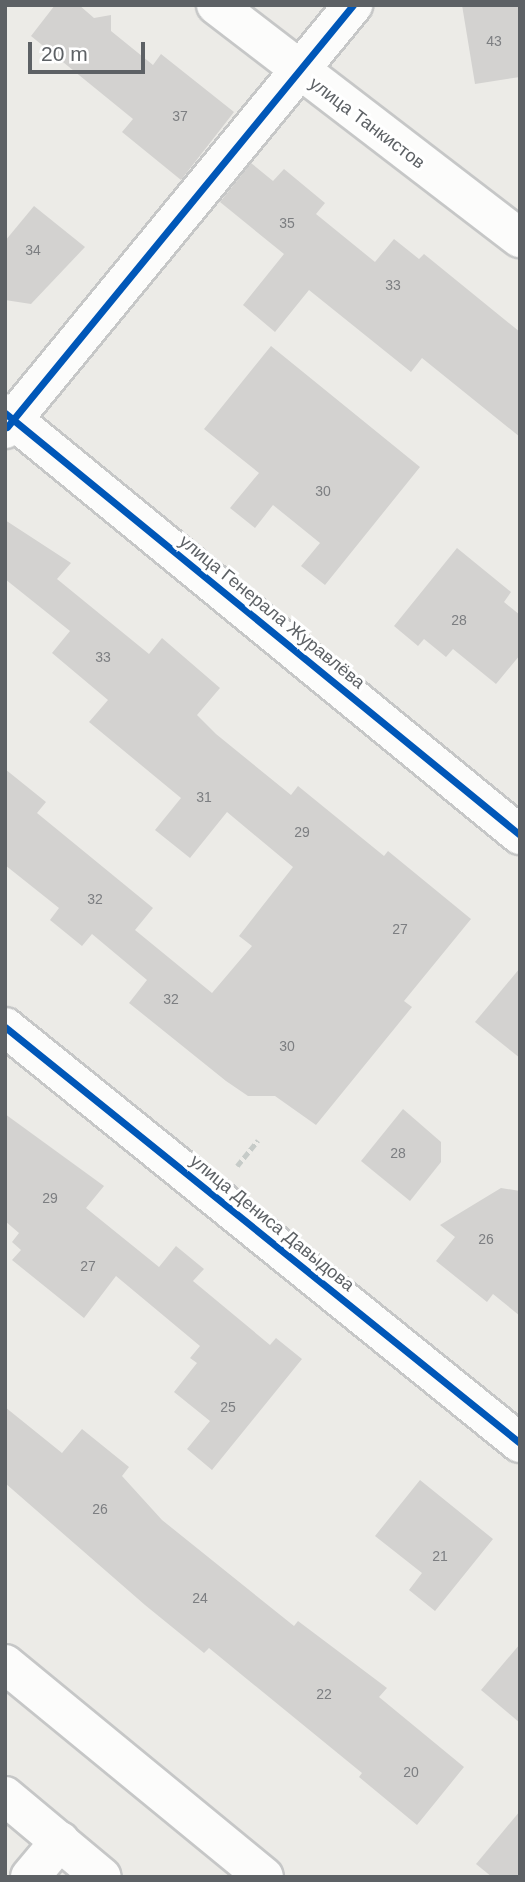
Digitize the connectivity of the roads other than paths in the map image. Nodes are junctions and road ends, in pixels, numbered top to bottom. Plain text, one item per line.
1 (216, 5) edge
2 (353, 5) edge
3 (298, 70) junction
4 (520, 238) edge
5 (8, 421) edge
6 (520, 835) edge
7 (5, 1027) edge
8 (520, 1443) edge
9 (5, 1664) edge
10 (5, 1796) edge
11 (60, 1841) junction
12 (30, 1877) edge
13 (102, 1877) edge
14 (264, 1877) edge

1 - 3 street, улица Танкистов
2 - 3 street
3 - 4 street, улица Танкистов
3 - 5 street
5 - 6 street, улица Генерала Журавлёва
7 - 8 street, улица Дениса Давыдова
9 - 14 street
10 - 11 street
11 - 12 street
11 - 13 street

